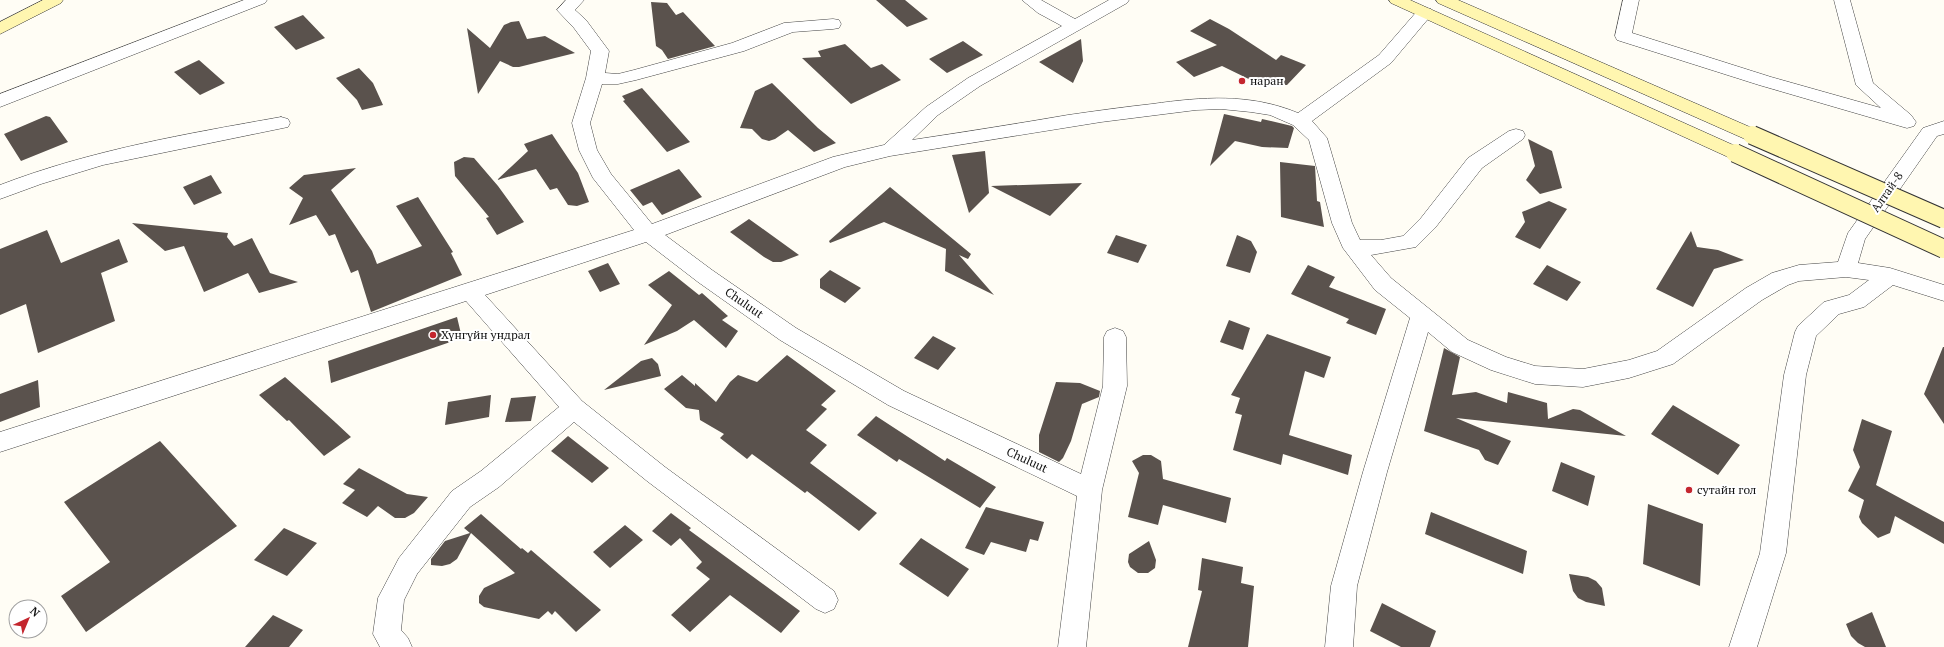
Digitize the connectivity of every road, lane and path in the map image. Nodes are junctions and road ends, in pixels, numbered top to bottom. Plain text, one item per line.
1 (55, 0) edge
2 (259, 0) edge
3 (576, 0) edge
4 (1030, 0) edge
5 (1121, 0) edge
6 (1397, 0) edge
7 (1444, 0) edge
8 (1631, 0) edge
9 (1842, 0) edge
10 (1425, 13) junction
11 (833, 24) dead end
12 (1074, 25) junction
13 (0, 28) edge
14 (595, 78) junction
15 (0, 101) edge
16 (1300, 121) junction
17 (1907, 122) junction
18 (281, 123) dead end
19 (1944, 128) edge
20 (1516, 135) dead end
21 (1926, 138) junction
22 (890, 150) junction
23 (0, 192) edge
24 (1944, 219) edge
25 (647, 232) junction
26 (1353, 248) junction
27 (1944, 248) edge
28 (1846, 269) junction
29 (1890, 276) junction
30 (469, 291) junction
31 (1944, 293) edge
32 (1421, 317) junction
33 (1115, 337) dead end
34 (574, 408) junction
35 (0, 442) edge
36 (1090, 490) junction
37 (825, 600) dead end
38 (398, 647) edge
39 (1072, 647) edge
40 (1339, 647) edge
41 (1743, 647) edge

1 - 13 main road
2 - 15 street
3 - 14 street, Chuluut
4 - 12 street
5 - 12 street
6 - 10 main road
7 - 24 main road, bridge
8 - 17 street
9 - 17 street
10 - 16 street
10 - 27 main road, bridge
11 - 14 street
12 - 22 street
14 - 25 street, Chuluut
16 - 22 street
16 - 26 street
17 - 21 street
18 - 23 street
19 - 21 street, Алтай-8
20 - 26 street
21 - 28 street, Алтай-8
22 - 25 street
25 - 30 street
25 - 36 street, Chuluut
26 - 32 street
28 - 29 street
28 - 32 street
29 - 31 street
29 - 41 street
30 - 34 street
30 - 35 street
32 - 40 street
33 - 36 street
34 - 37 street
34 - 38 street
36 - 39 street

